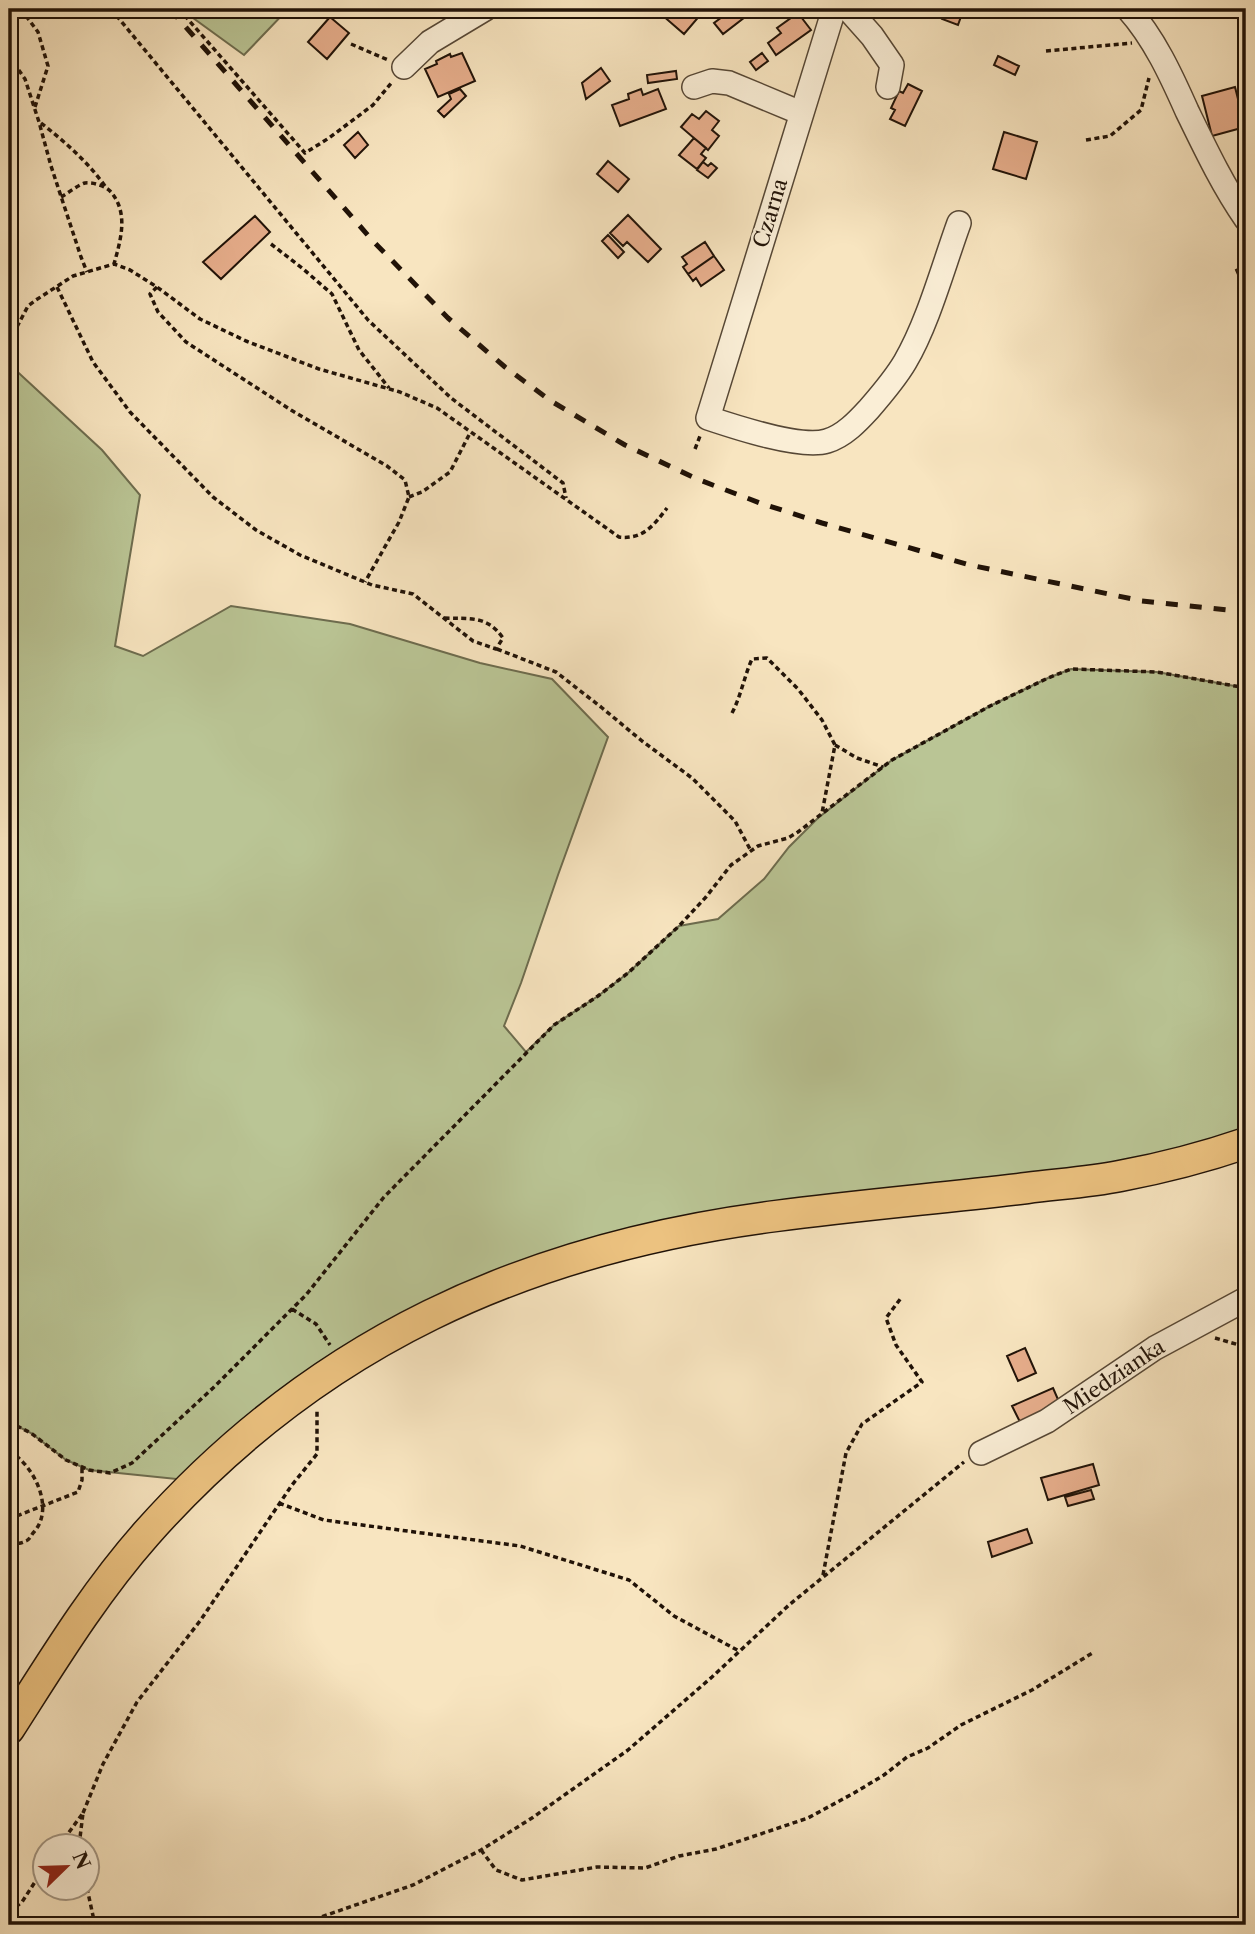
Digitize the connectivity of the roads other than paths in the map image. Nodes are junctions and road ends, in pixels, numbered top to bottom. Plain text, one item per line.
1 (485, 9) edge
2 (834, 9) edge
3 (848, 9) edge
4 (1128, 9) edge
5 (404, 68) road end
6 (694, 87) dead end
7 (888, 87) dead end
8 (801, 113) junction
9 (1246, 219) edge
10 (959, 223) dead end
11 (1246, 1143) edge
12 (1246, 1299) edge
13 (981, 1452) road end
14 (9, 1729) edge

1 - 5 street
2 - 8 street, Czarna
3 - 7 street
4 - 9 street
6 - 8 street
8 - 10 street, Czarna
11 - 14 main road
12 - 13 street, Miedzianka

